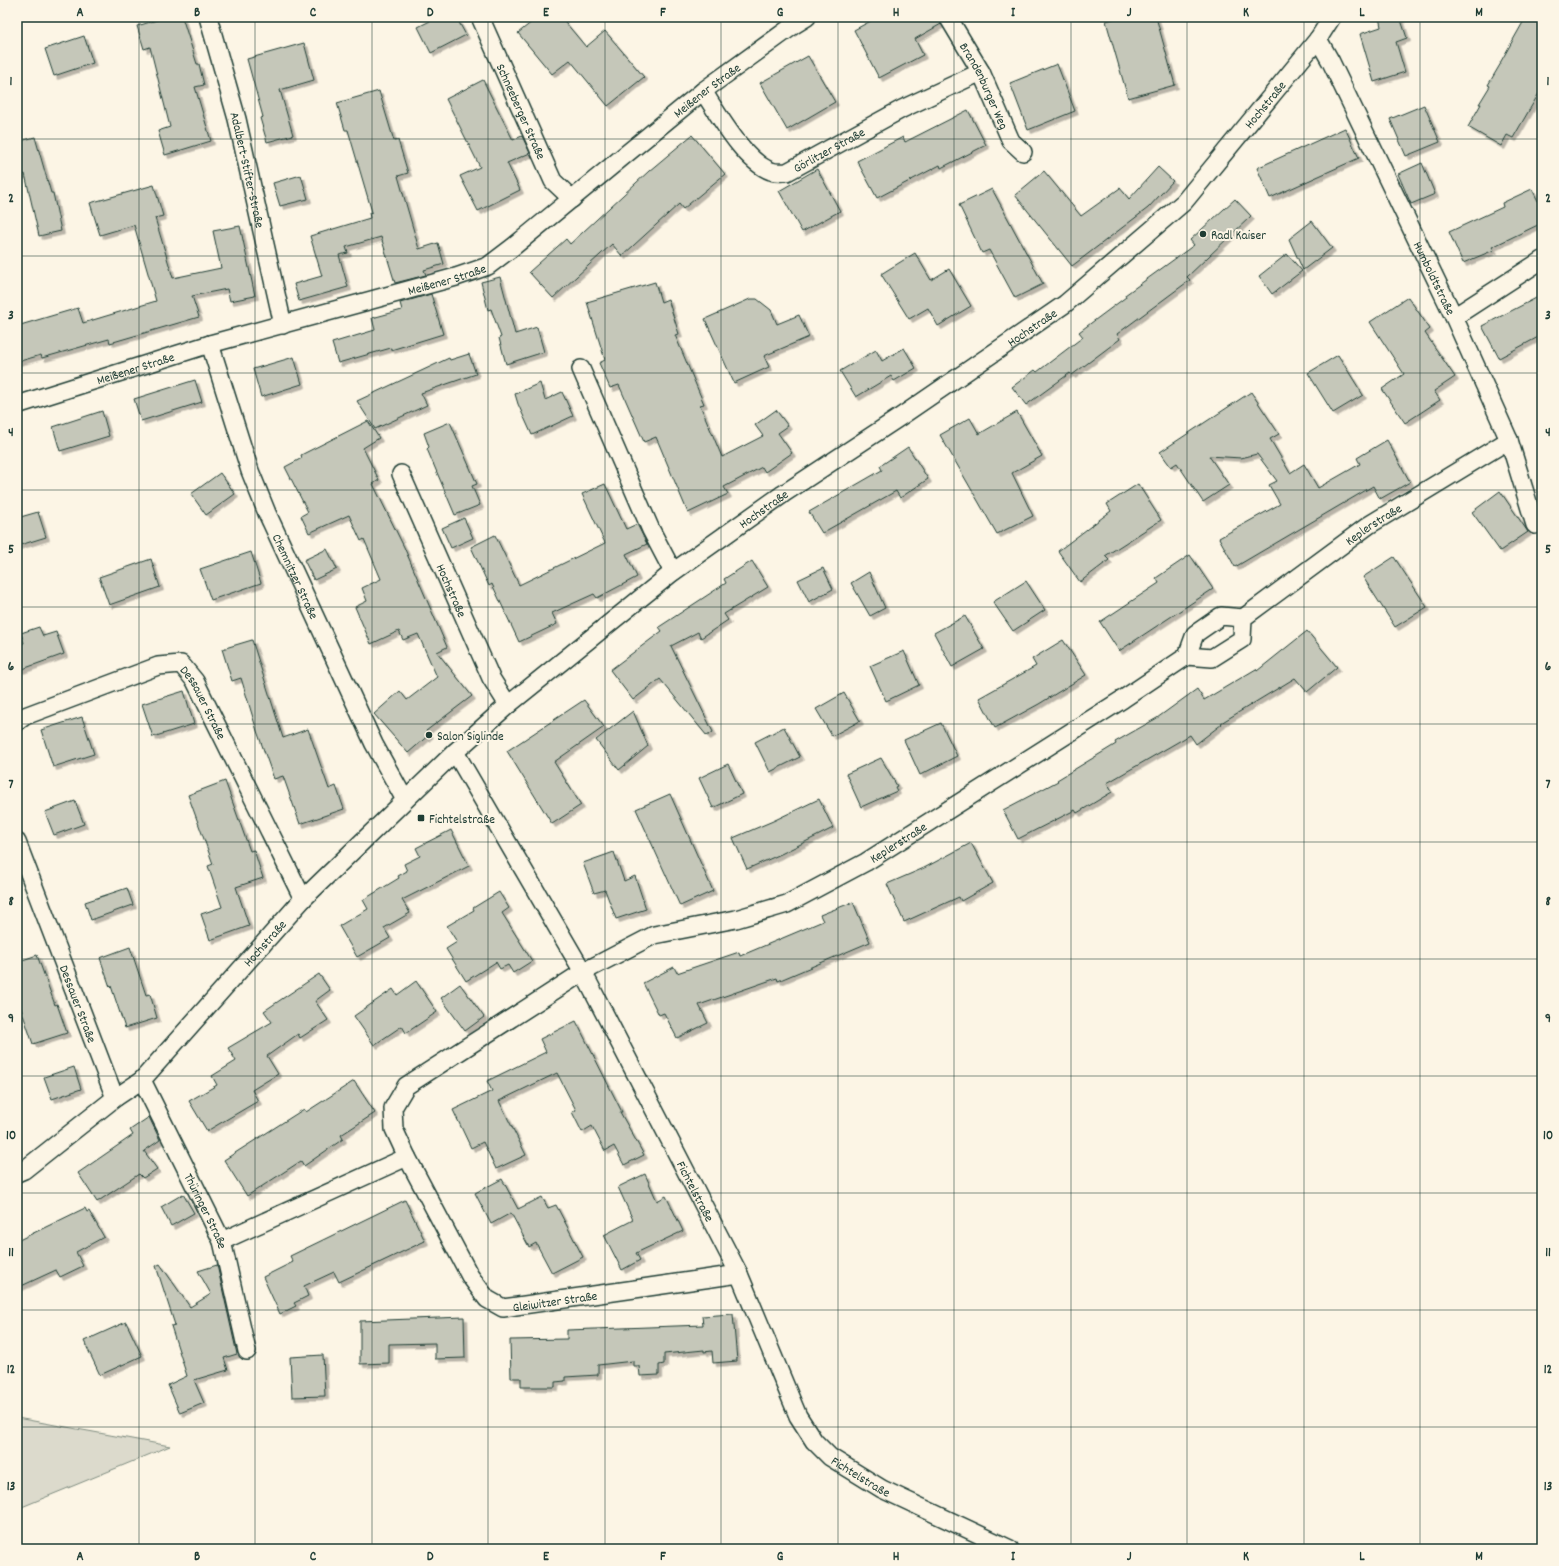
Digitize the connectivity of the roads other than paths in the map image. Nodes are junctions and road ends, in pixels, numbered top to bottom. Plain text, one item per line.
1 (208, 17) edge
2 (480, 17) edge
3 (807, 17) edge
4 (948, 17) edge
5 (1332, 17) edge
6 (1318, 38) junction
7 (981, 72) junction
8 (703, 92) junction
9 (1023, 152) dead end
10 (572, 198) junction
11 (1542, 260) edge
12 (1454, 317) junction
13 (283, 325) junction
14 (210, 344) junction
15 (581, 369) dead end
16 (17, 405) edge
17 (1509, 440) junction
18 (401, 474) dead end
19 (1535, 525) dead end
20 (672, 572) junction
21 (1243, 618) junction
22 (1187, 656) junction
23 (508, 705) junction
24 (17, 722) edge
25 (455, 752) junction
26 (405, 800) junction
27 (17, 842) edge
28 (303, 899) junction
29 (583, 972) junction
30 (142, 1080) junction
31 (115, 1098) junction
32 (407, 1157) junction
33 (17, 1173) edge
34 (222, 1242) junction
35 (739, 1274) junction
36 (247, 1350) dead end
37 (1010, 1549) edge

1 - 13 street, Adalbert-Stifter-Straße
2 - 10 street, Schneeberger Straße
3 - 8 street, Meißener Straße
4 - 7 street, Brandenburger Weg
5 - 6 street, Hochstraße
6 - 12 street, Humboldtstraße
6 - 20 street, Hochstraße
7 - 8 street, Görlitzer Straße
7 - 9 street, Brandenburger Weg
8 - 10 street, Meißener Straße
10 - 13 street, Meißener Straße
11 - 12 street
12 - 17 street, Humboldtstraße
13 - 14 street, Meißener Straße
14 - 16 street, Meißener Straße
14 - 26 street, Chemnitzer Straße
15 - 20 street
17 - 19 street, Humboldtstraße
17 - 21 street, Keplerstraße
18 - 23 street, Hochstraße
20 - 23 street, Hochstraße
21 - 22 street
21 - 22 street
22 - 29 street, Keplerstraße
23 - 25 street, Hochstraße
24 - 28 street, Dessauer Straße
25 - 26 street, Hochstraße
25 - 29 street, Fichtelstraße
26 - 28 street, Hochstraße
27 - 31 street, Dessauer Straße
28 - 30 street, Hochstraße
29 - 32 street, Gleiwitzer Straße
29 - 35 street, Fichtelstraße
30 - 31 street, Hochstraße
30 - 34 street, Thüringer Straße
31 - 33 street, Hochstraße
32 - 34 street
32 - 35 street, Gleiwitzer Straße
34 - 36 street, Thüringer Straße
35 - 37 street, Fichtelstraße

